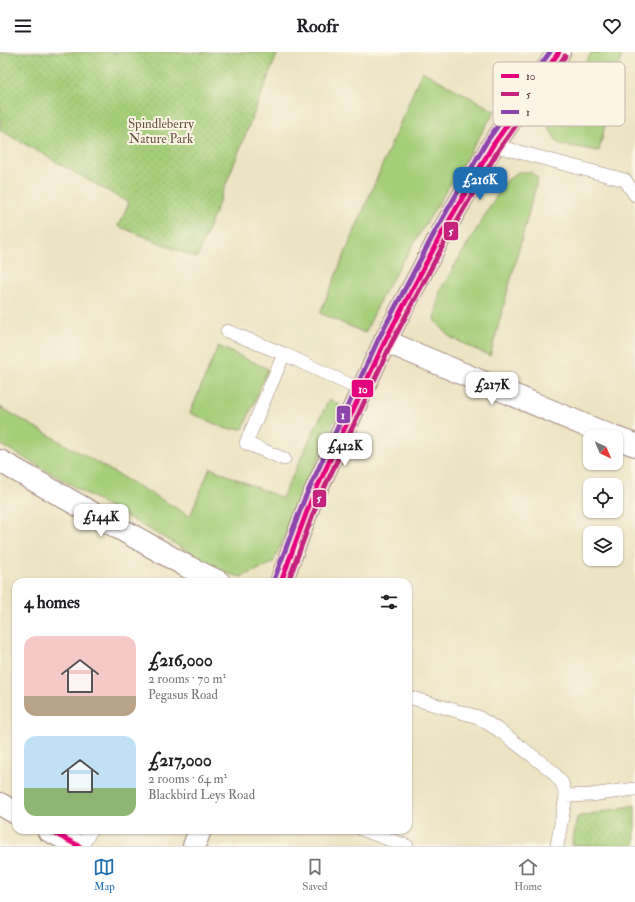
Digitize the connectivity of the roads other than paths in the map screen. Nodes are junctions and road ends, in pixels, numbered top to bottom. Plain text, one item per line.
1 (559, 52) edge
2 (552, 62) edge
3 (506, 126) edge
4 (493, 145) junction
5 (635, 195) edge
6 (227, 331) dead end
7 (385, 341) junction
8 (284, 354) junction
9 (361, 390) junction
10 (596, 430) edge
11 (623, 441) edge
12 (635, 446) edge
13 (284, 459) dead end
14 (0, 461) edge
15 (211, 578) edge
16 (282, 578) edge
17 (412, 698) edge
18 (635, 789) edge
19 (566, 796) junction
20 (0, 804) edge
21 (12, 811) edge
22 (56, 834) edge
23 (89, 834) edge
24 (198, 834) edge
25 (373, 834) edge
26 (79, 846) edge
27 (82, 846) edge
28 (194, 846) edge
29 (407, 846) edge
30 (557, 846) edge

1 - 2 street
3 - 4 street
4 - 5 lane
4 - 7 street
6 - 8 lane
7 - 9 street
7 - 10 street
8 - 9 lane
8 - 13 lane
9 - 16 street
11 - 12 street
14 - 15 street
17 - 19 lane
18 - 19 lane
19 - 30 lane
20 - 21 street
22 - 26 street
23 - 27 lane
24 - 28 street
25 - 29 lane

